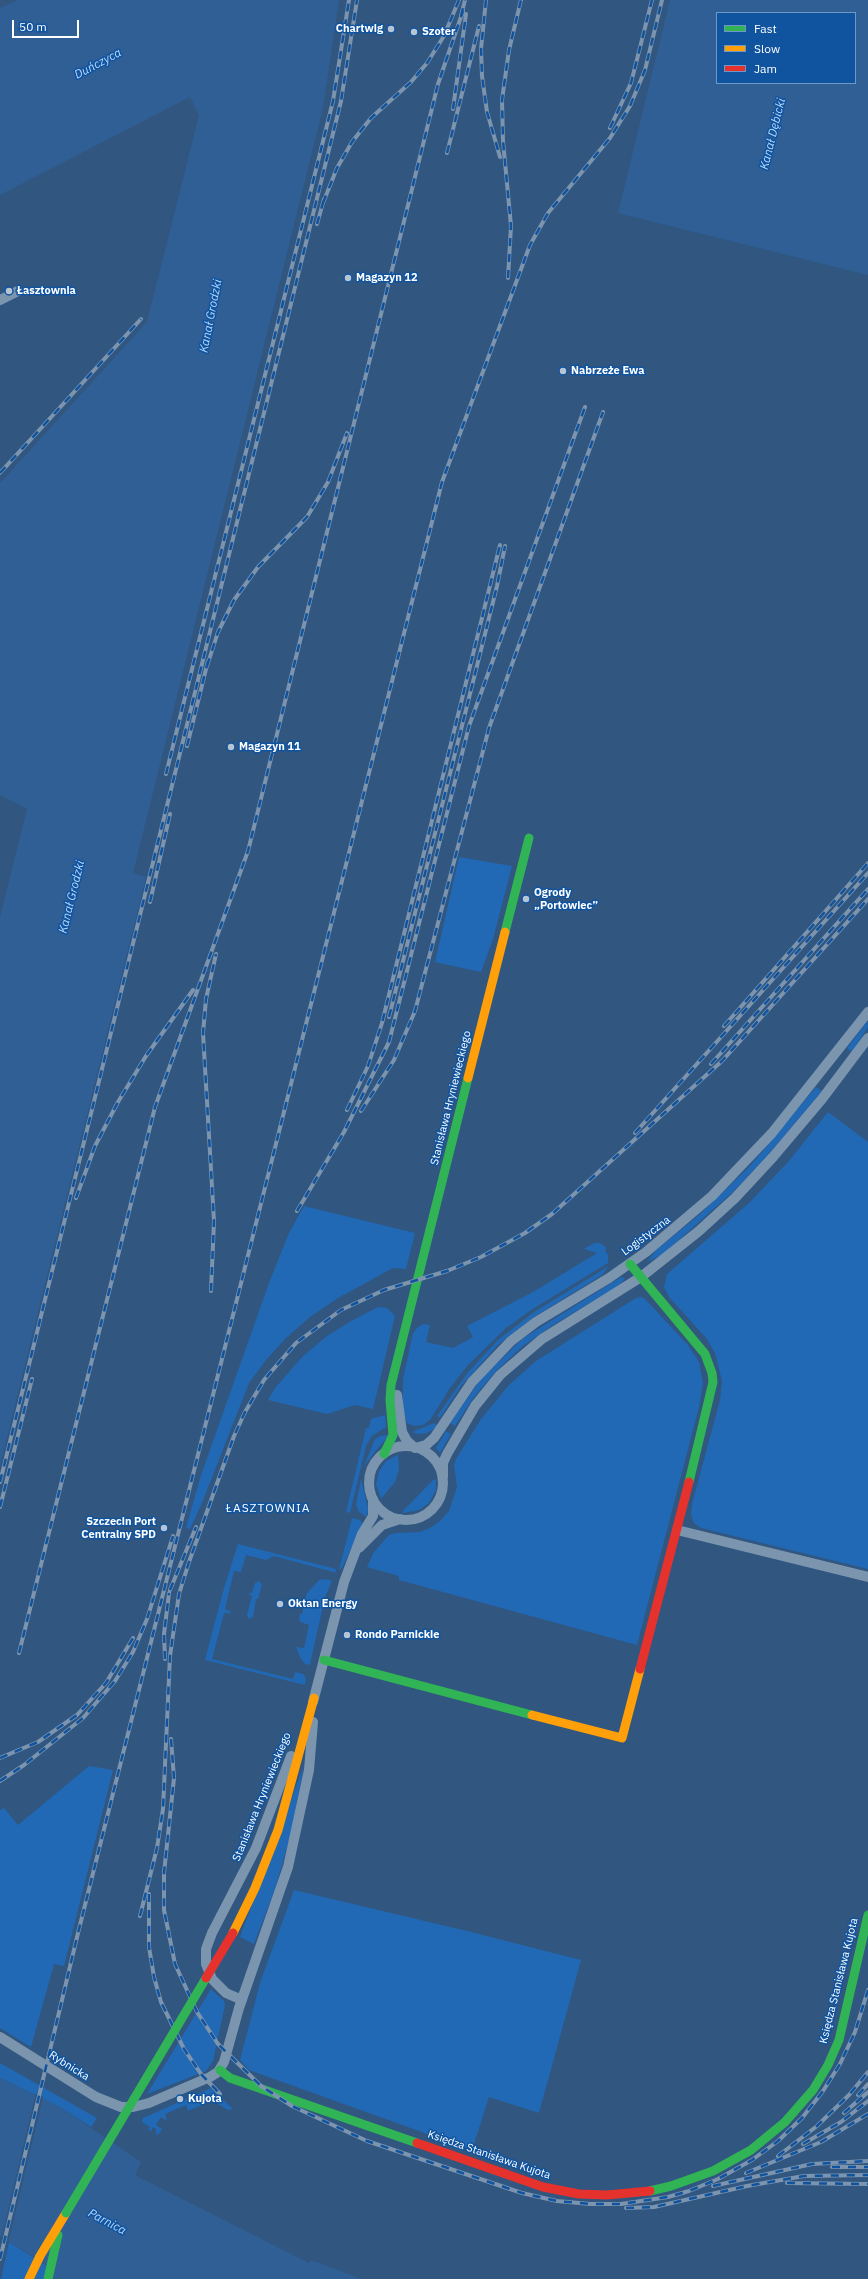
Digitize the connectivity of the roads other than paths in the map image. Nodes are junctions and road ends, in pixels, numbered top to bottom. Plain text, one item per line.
1 (18, 291) dead end
2 (0, 300) edge
3 (529, 838) dead end
4 (868, 1012) edge
5 (868, 1038) edge
6 (630, 1264) junction
7 (641, 1277) junction
8 (398, 1364) junction
9 (415, 1448) junction
10 (384, 1454) junction
11 (443, 1478) junction
12 (373, 1499) junction
13 (402, 1519) junction
14 (677, 1530) junction
15 (352, 1558) junction
16 (868, 1577) edge
17 (324, 1660) junction
18 (314, 1698) junction
19 (868, 1915) edge
20 (242, 2000) junction
21 (0, 2038) edge
22 (220, 2070) junction
23 (66, 2213) junction
24 (29, 2279) edge
25 (48, 2279) edge

1 - 2 street
3 - 8 street, Stanisława Hryniewieckiego
4 - 6 street, Logistyczna
5 - 7 street
6 - 7 street
6 - 9 street, Logistyczna
7 - 11 street
7 - 14 street
8 - 9 street, Stanisława Hryniewieckiego
8 - 10 street, Stanisława Hryniewieckiego
9 - 10 street
9 - 11 street
10 - 12 street
11 - 13 street
12 - 13 street
12 - 15 street, Stanisława Hryniewieckiego
13 - 15 street, Stanisława Hryniewieckiego
14 - 16 street
14 - 17 street
15 - 17 street, Stanisława Hryniewieckiego
17 - 18 street, Stanisława Hryniewieckiego
18 - 20 street, Stanisława Hryniewieckiego
18 - 20 street, Stanisława Hryniewieckiego
18 - 23 street, bridge
19 - 22 street, Księdza Stanisława Kujota
20 - 22 street, Stanisława Hryniewieckiego
21 - 22 street, Rybnicka
23 - 24 street
23 - 25 street

